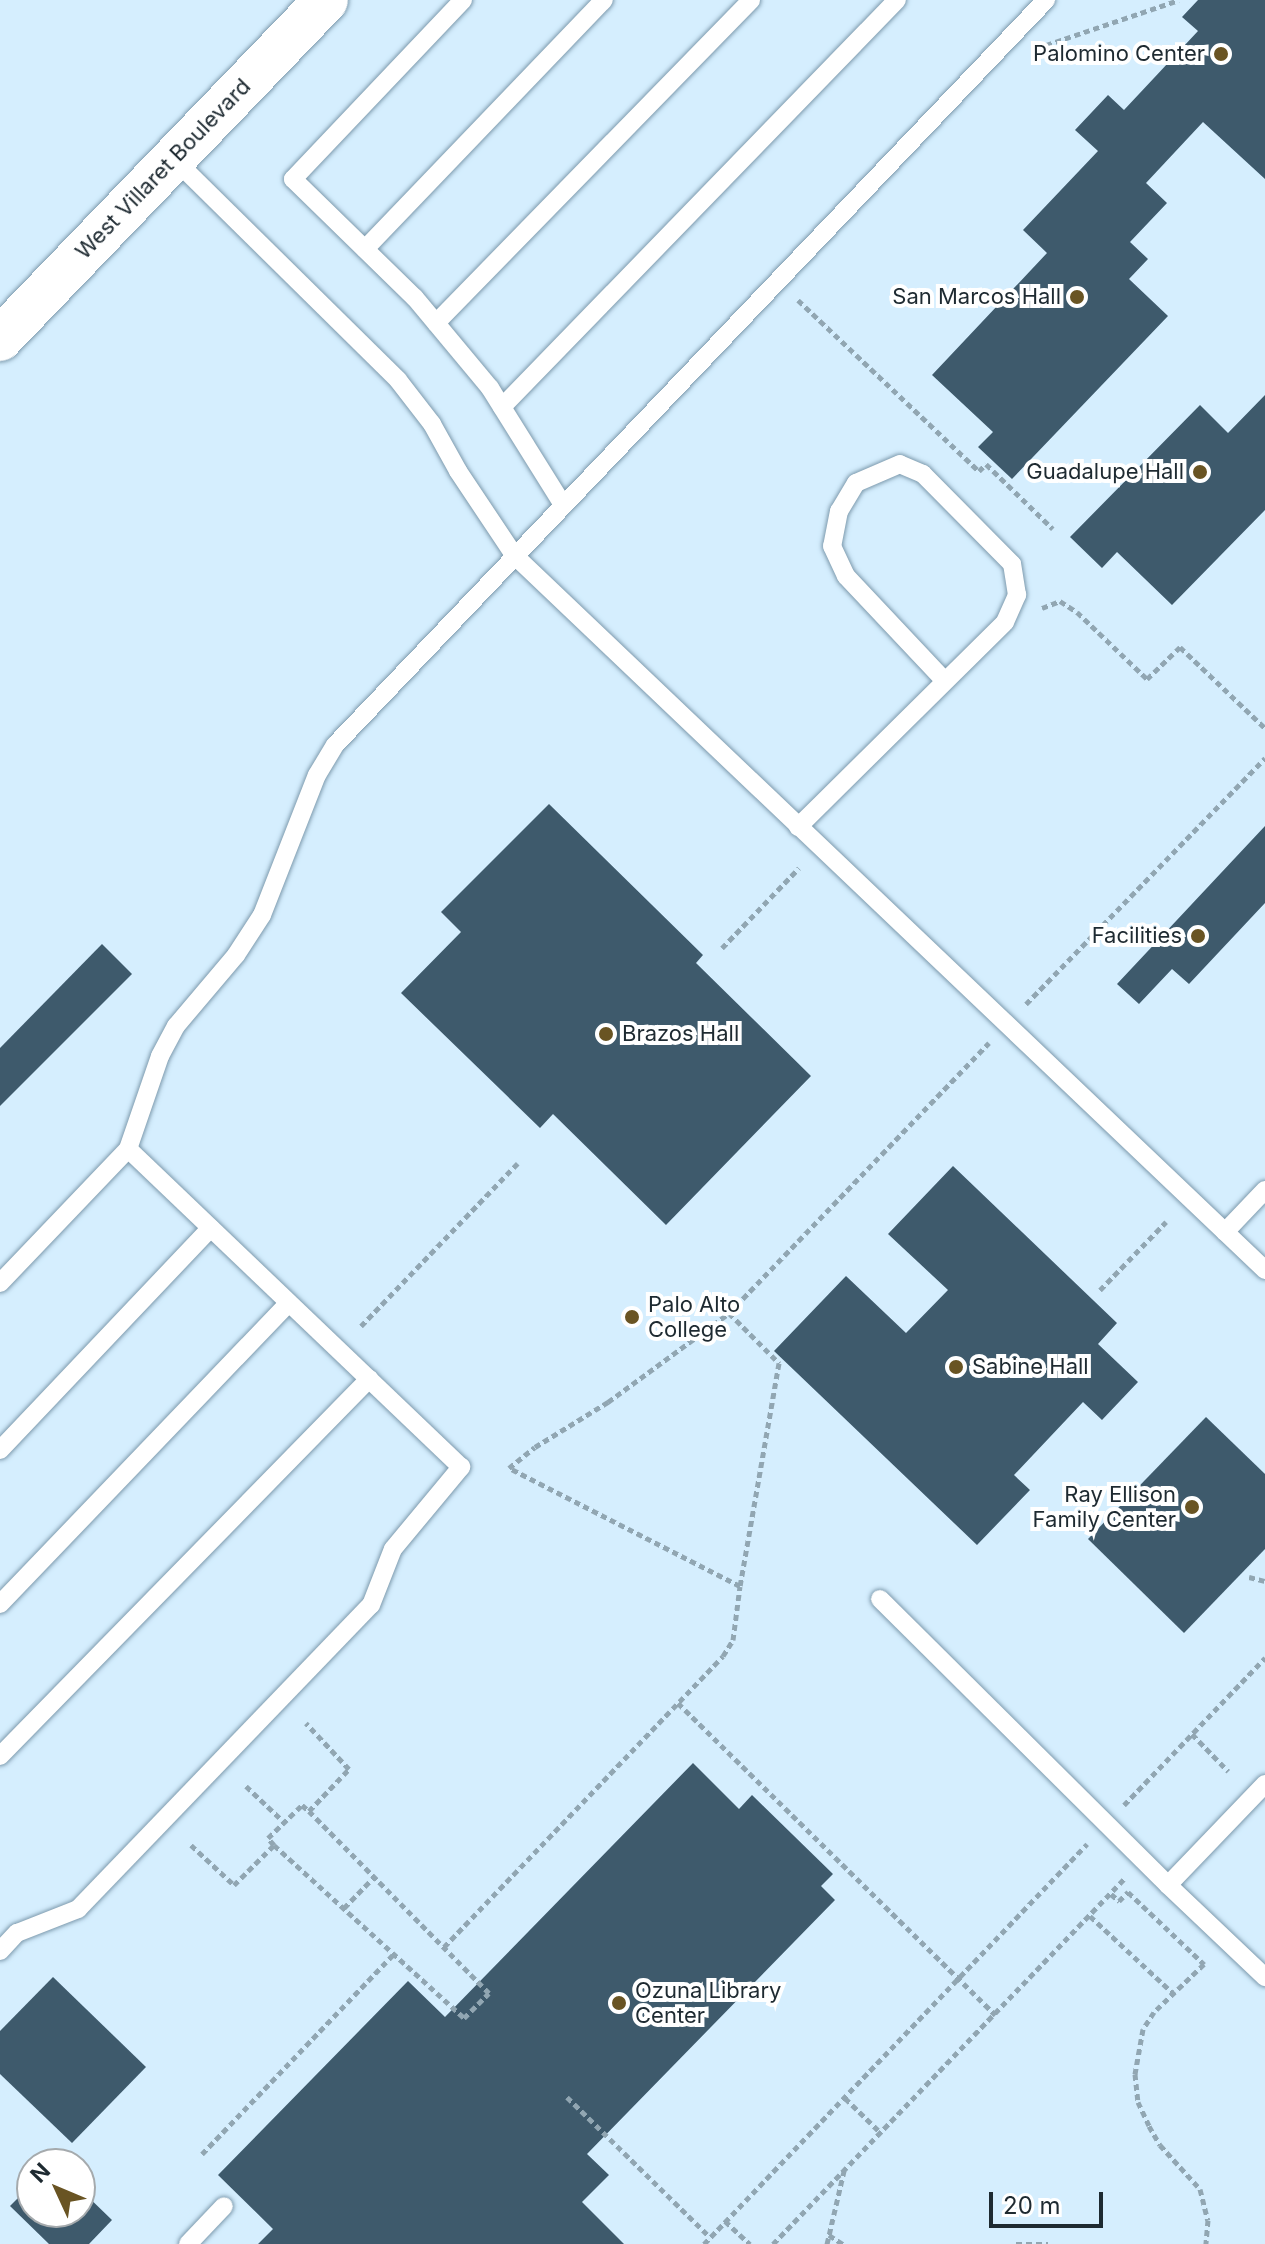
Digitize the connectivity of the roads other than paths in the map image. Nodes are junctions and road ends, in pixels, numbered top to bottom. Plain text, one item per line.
1 (326, 0) edge
2 (463, 0) edge
3 (604, 0) edge
4 (751, 0) edge
5 (897, 0) edge
6 (1046, 0) edge
7 (173, 158) junction
8 (365, 249) junction
9 (436, 323) junction
10 (0, 339) edge
11 (502, 407) junction
12 (563, 505) junction
13 (514, 555) junction
14 (945, 681) junction
15 (798, 827) junction
16 (128, 1149) junction
17 (1265, 1190) edge
18 (211, 1228) junction
19 (1225, 1232) junction
20 (1265, 1270) edge
21 (0, 1283) edge
22 (289, 1303) junction
23 (369, 1379) junction
24 (0, 1450) edge
25 (880, 1599) dead end
26 (0, 1604) edge
27 (0, 1756) edge
28 (1265, 1784) edge
29 (1168, 1885) junction
30 (0, 1951) edge
31 (1265, 1977) edge
32 (224, 2206) dead end
33 (188, 2244) edge

1 - 7 street, West Villaret Boulevard
2 - 8 lane
3 - 8 lane
4 - 9 lane
5 - 11 lane
6 - 12 lane
7 - 10 street, West Villaret Boulevard
7 - 13 lane
8 - 9 lane
9 - 11 lane
11 - 12 lane
12 - 13 lane
13 - 15 lane
13 - 16 lane
14 - 14 lane
14 - 15 lane
15 - 19 lane
16 - 18 lane
16 - 21 lane
17 - 19 lane
18 - 22 lane
18 - 24 lane
19 - 20 lane
22 - 23 lane
22 - 26 lane
23 - 27 lane
23 - 30 lane
25 - 29 lane
28 - 29 lane
29 - 31 lane
32 - 33 lane

